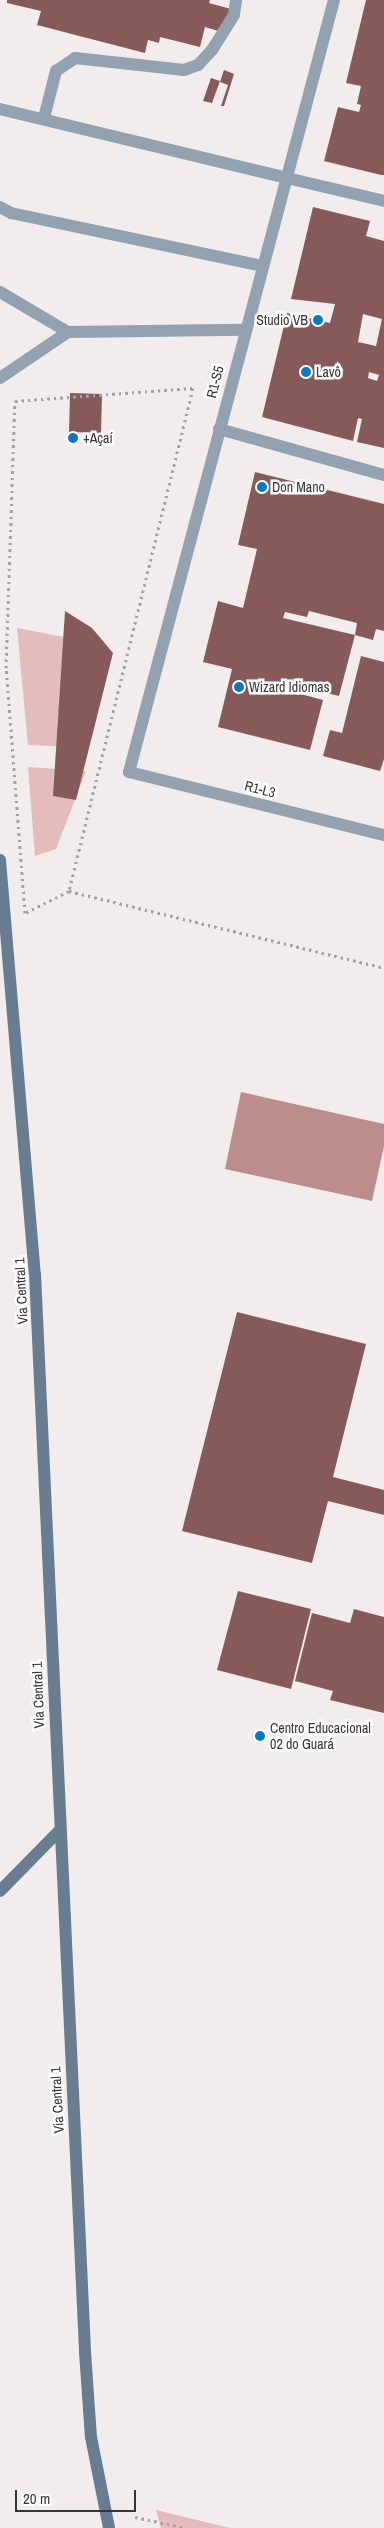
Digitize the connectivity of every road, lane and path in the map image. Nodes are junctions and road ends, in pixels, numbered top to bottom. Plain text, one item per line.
1 (236, 0) edge
2 (334, 0) edge
3 (0, 109) edge
4 (44, 118) junction
5 (287, 178) junction
6 (384, 201) edge
7 (0, 207) edge
8 (262, 266) junction
9 (0, 292) edge
10 (244, 330) junction
11 (68, 332) junction
12 (0, 378) edge
13 (218, 429) junction
14 (384, 475) edge
15 (129, 772) joint
16 (384, 835) edge
17 (0, 860) edge
18 (69, 891) junction
19 (384, 968) edge
20 (59, 1832) junction
21 (0, 1891) edge
22 (103, 2510) junction
23 (109, 2528) edge
24 (186, 2528) edge

1 - 4 street
2 - 5 street, R1-S5
3 - 4 street
4 - 5 street
5 - 6 street
5 - 8 street, R1-S5
7 - 8 street
8 - 10 street, R1-S5
9 - 11 street
10 - 11 street
10 - 13 street, R1-S5
11 - 12 street
13 - 14 street
13 - 15 street, R1-S5
15 - 16 street, R1-L3
17 - 20 main road, Via Central 1
18 - 18 path
18 - 19 path
20 - 21 main road
20 - 22 main road, Via Central 1
22 - 23 main road, Via Central 1
22 - 24 path

